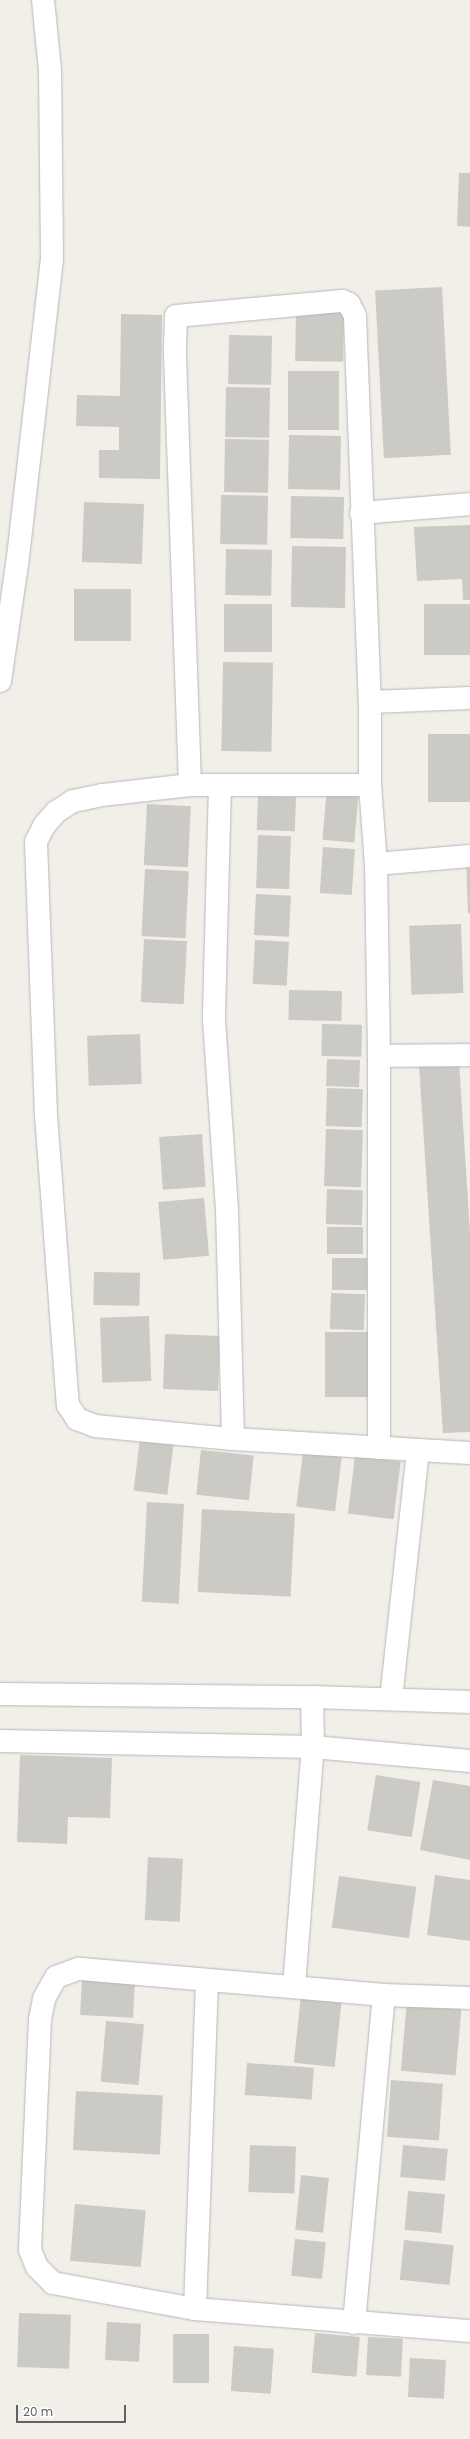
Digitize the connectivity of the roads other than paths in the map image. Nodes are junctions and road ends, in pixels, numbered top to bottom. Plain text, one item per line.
1 (43, 0) edge
2 (470, 504) edge
3 (361, 513) junction
4 (0, 681) edge
5 (470, 698) edge
6 (370, 702) junction
7 (190, 785) junction
8 (220, 785) junction
9 (370, 785) junction
10 (470, 856) edge
11 (376, 864) junction
12 (470, 1055) edge
13 (379, 1056) junction
14 (233, 1439) junction
15 (379, 1448) junction
16 (418, 1450) junction
17 (470, 1453) edge
18 (0, 1694) edge
19 (312, 1698) junction
20 (391, 1699) junction
21 (470, 1702) edge
22 (0, 1741) edge
23 (313, 1747) junction
24 (470, 1761) edge
25 (207, 1980) junction
26 (294, 1986) junction
27 (384, 1995) junction
28 (470, 1998) edge
29 (195, 2309) junction
30 (354, 2322) junction
31 (470, 2331) edge

1 - 4 street
2 - 3 street
3 - 6 street
3 - 7 street
5 - 6 street
6 - 9 street
7 - 8 street
7 - 14 street
8 - 9 street
8 - 14 street
9 - 11 street
10 - 11 street
11 - 13 street
12 - 13 street
13 - 15 street
14 - 15 street
15 - 16 street
16 - 17 street
16 - 20 street
18 - 19 street
19 - 20 street
19 - 23 street
20 - 21 street
22 - 23 street
23 - 24 street
23 - 26 street
25 - 26 street
25 - 29 street
25 - 29 street
26 - 27 street
27 - 28 street
27 - 30 street
29 - 30 street
30 - 31 street

